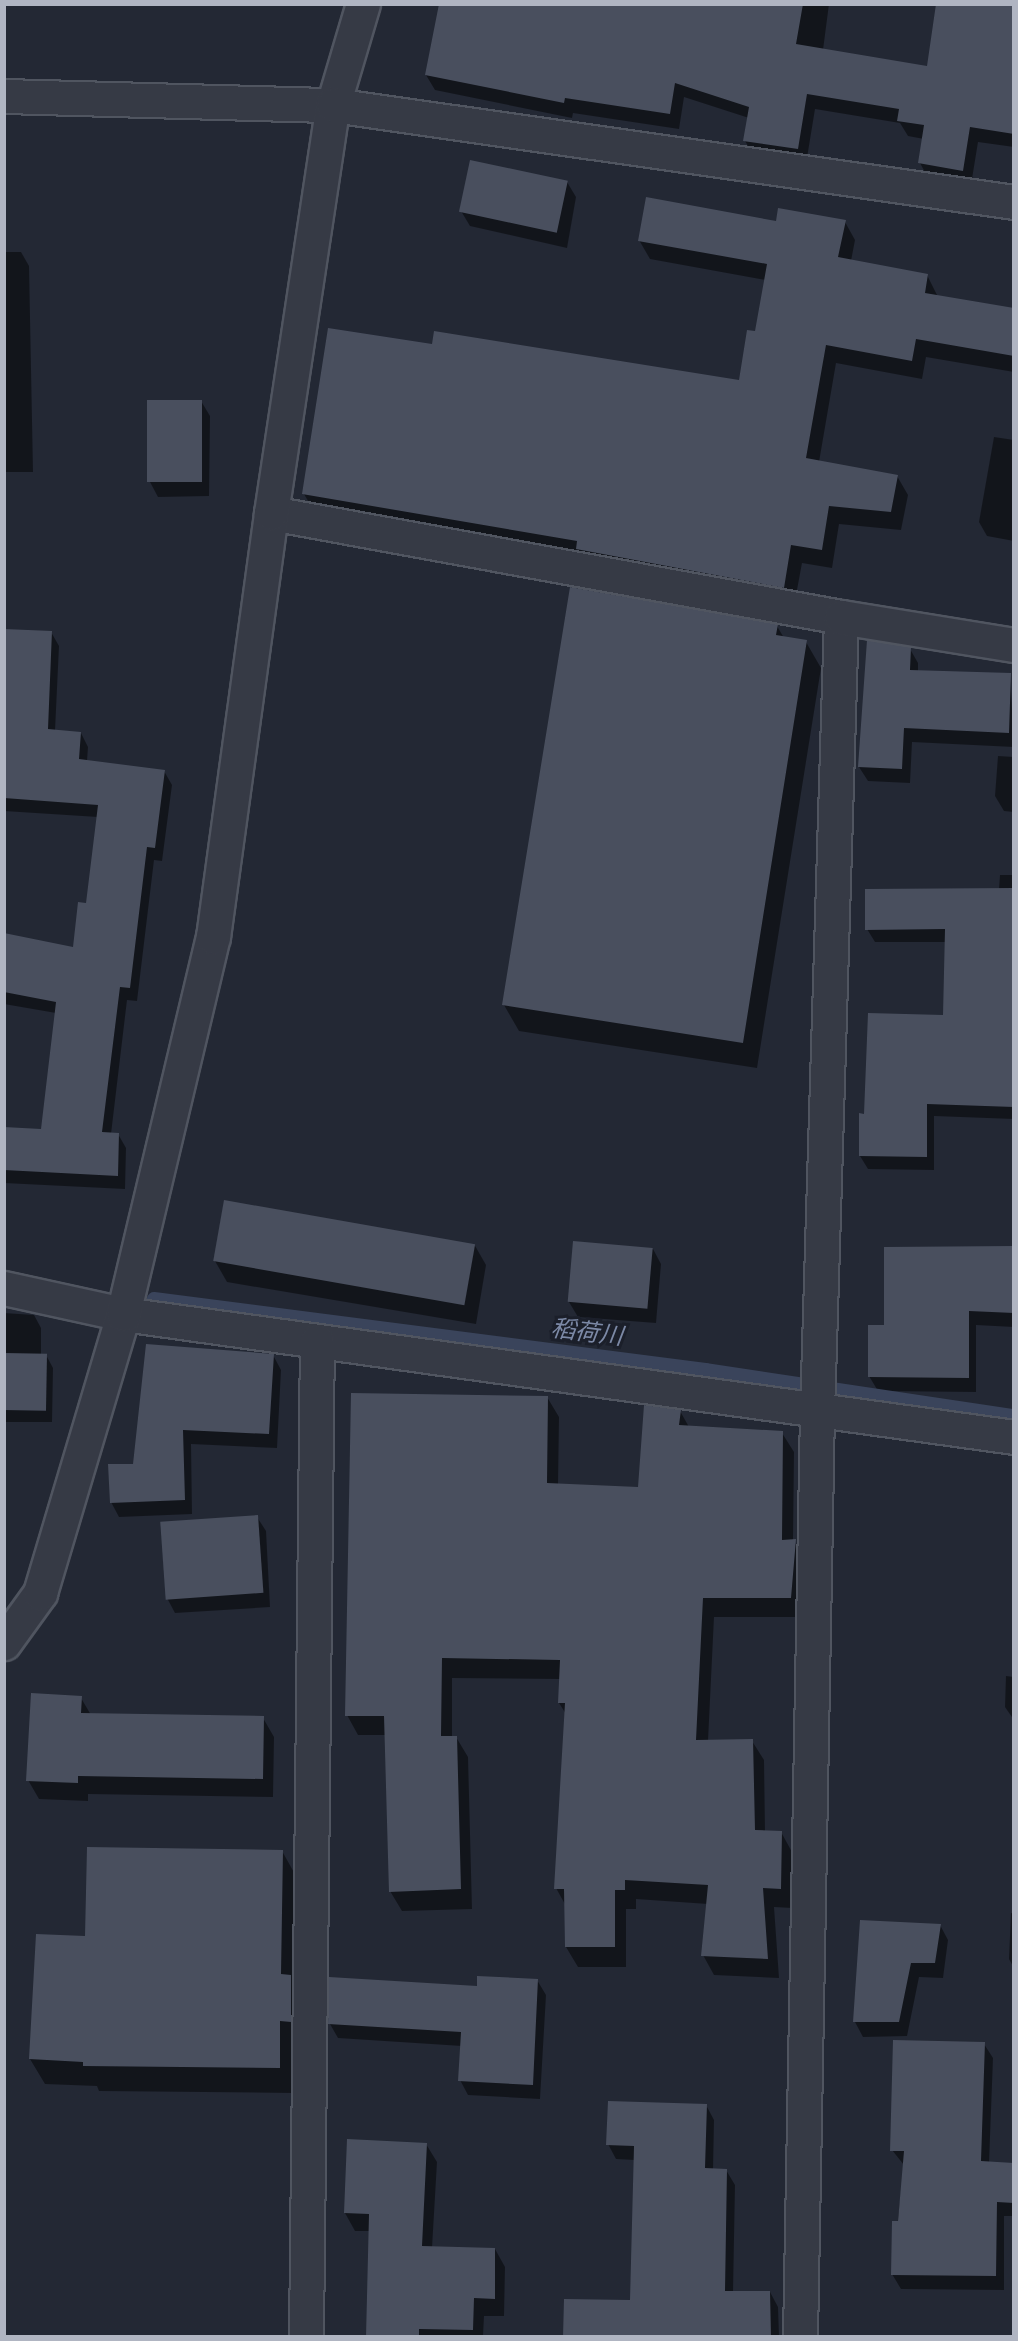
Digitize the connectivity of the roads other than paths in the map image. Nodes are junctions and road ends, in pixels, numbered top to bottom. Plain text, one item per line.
1 (363, 4) edge
2 (4, 96) edge
3 (333, 105) junction
4 (1014, 202) edge
5 (270, 513) junction
6 (841, 617) junction
7 (1014, 645) edge
8 (4, 1288) edge
9 (123, 1314) junction
10 (317, 1341) junction
11 (817, 1408) junction
12 (1014, 1437) edge
13 (4, 1643) edge
14 (306, 2337) edge
15 (800, 2337) edge

1 - 3 street
2 - 3 street
3 - 4 street
3 - 5 street
5 - 6 street
5 - 9 street
6 - 7 street
6 - 11 street
8 - 9 street
9 - 10 street
9 - 13 street
10 - 11 street
10 - 14 street
11 - 12 street
11 - 15 street

